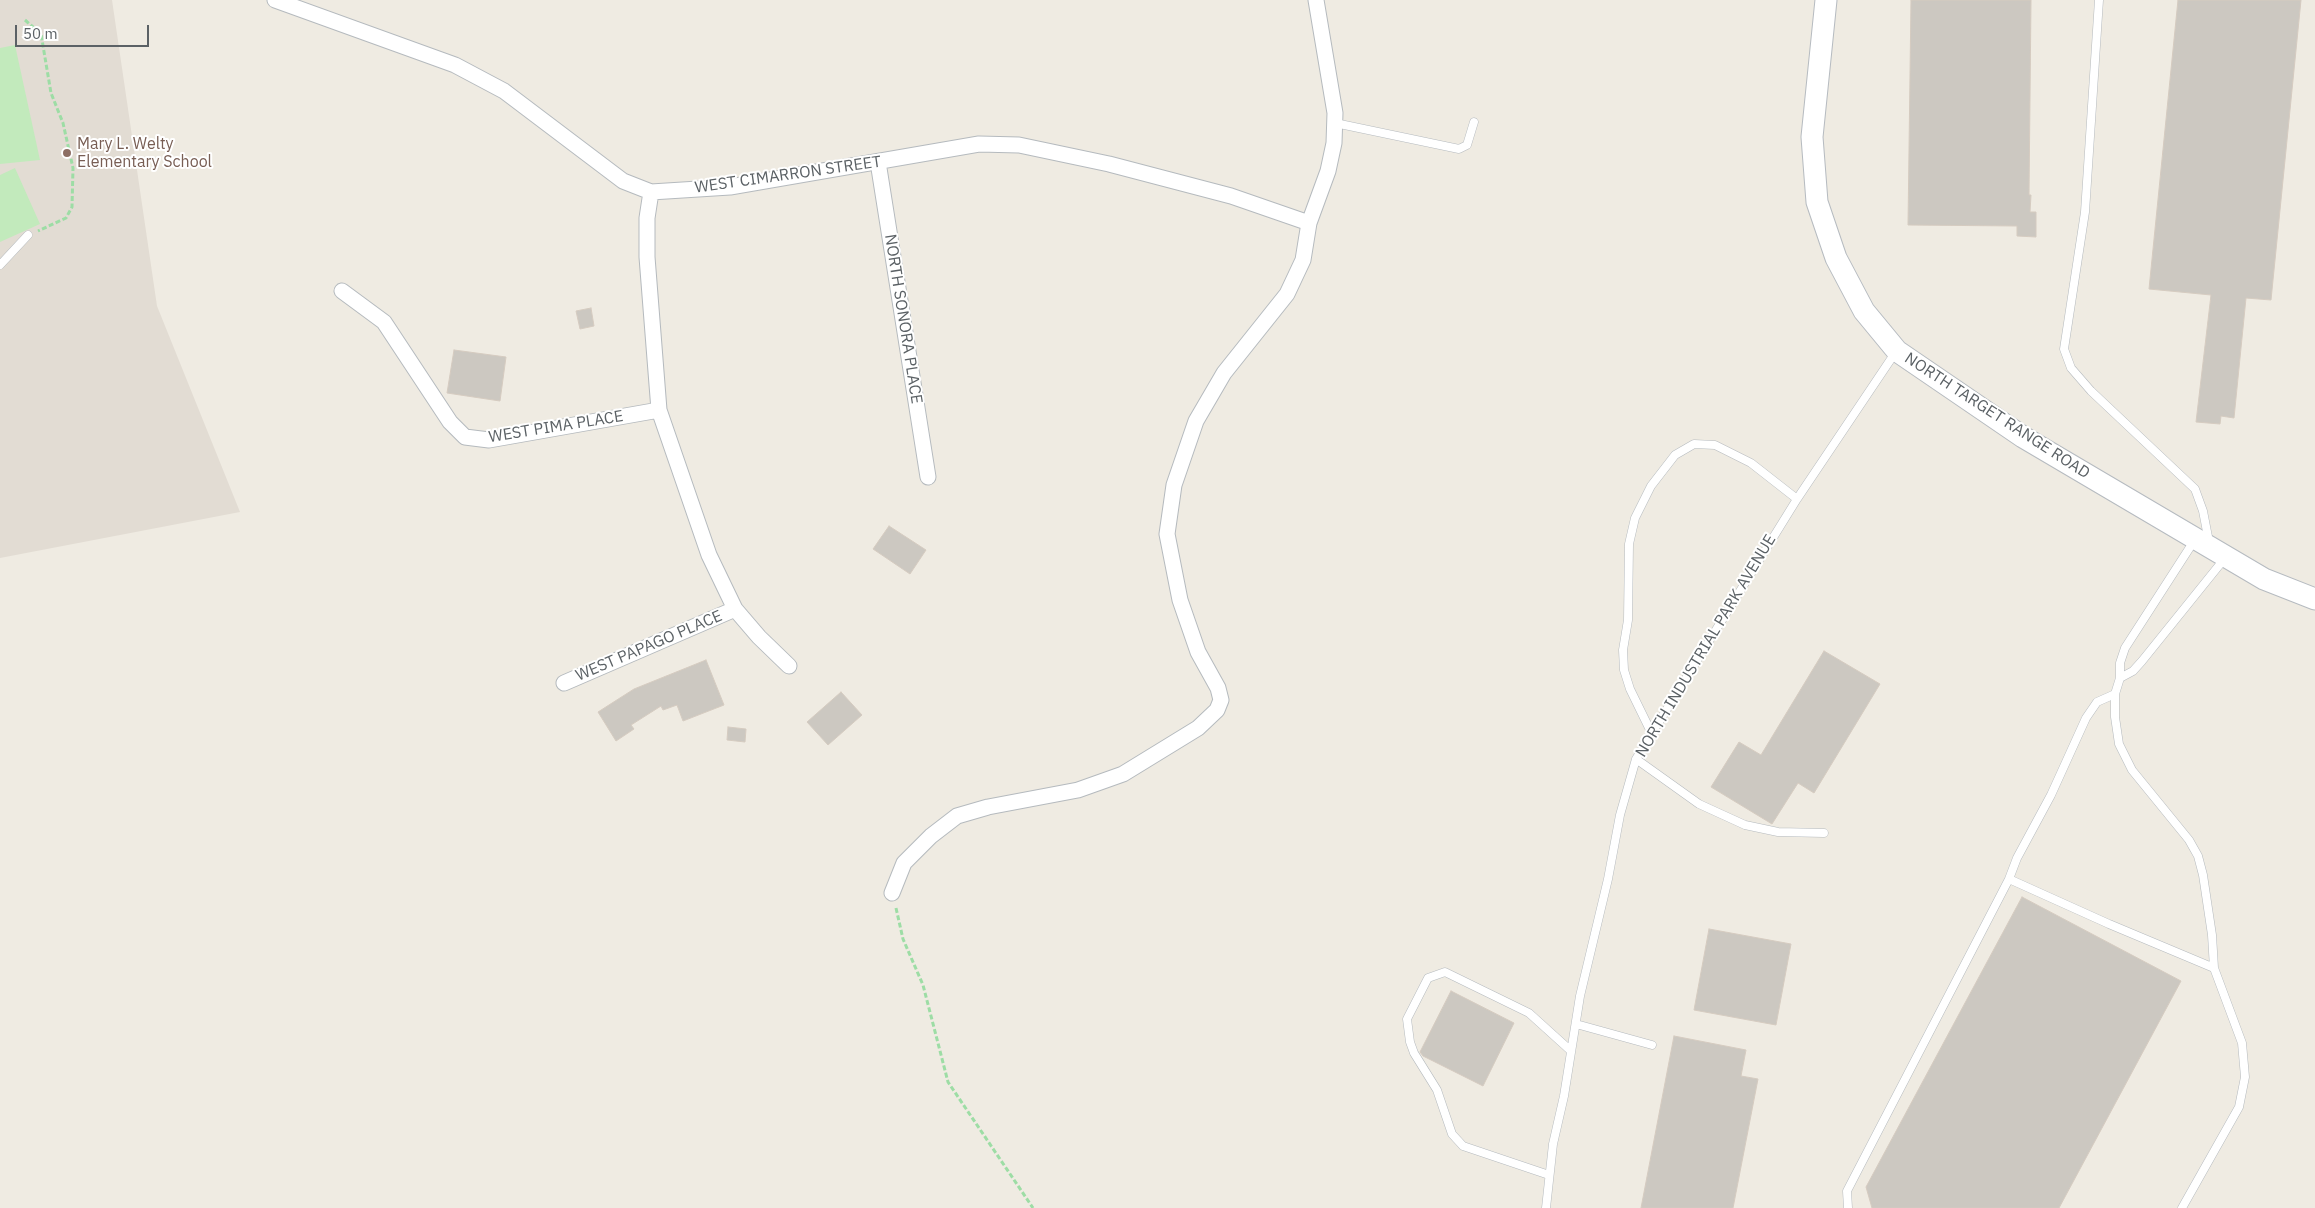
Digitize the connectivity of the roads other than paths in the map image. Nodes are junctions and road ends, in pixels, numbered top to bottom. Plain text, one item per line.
1 (275, 0) edge
2 (1316, 0) edge
3 (1826, 0) edge
4 (2099, 0) edge
5 (1474, 122) dead end
6 (1335, 123) junction
7 (878, 162) junction
8 (651, 192) junction
9 (1310, 223) junction
10 (28, 235) road end
11 (0, 264) edge
12 (342, 291) dead end
13 (1896, 351) junction
14 (659, 410) junction
15 (928, 477) dead end
16 (1797, 499) junction
17 (2210, 547) junction
18 (2264, 579) junction
19 (2315, 599) edge
20 (735, 609) junction
21 (2315, 615) edge
22 (789, 666) dead end
23 (2120, 678) junction
24 (564, 683) dead end
25 (2115, 694) junction
26 (1652, 734) junction
27 (1636, 760) junction
28 (1824, 833) dead end
29 (2009, 879) junction
30 (892, 893) road end
31 (2214, 968) junction
32 (1576, 1024) junction
33 (1652, 1045) dead end
34 (1571, 1051) junction
35 (1549, 1175) junction
36 (1546, 1208) edge
37 (1848, 1208) edge
38 (2182, 1208) edge

1 - 8 street, WEST CIMARRON STREET
2 - 6 street
3 - 13 street, NORTH TARGET RANGE ROAD
4 - 17 lane
5 - 6 lane
6 - 9 street
7 - 8 street, WEST CIMARRON STREET
7 - 9 street, WEST CIMARRON STREET
7 - 15 street, NORTH SONORA PLACE
8 - 14 street
9 - 30 street
10 - 11 lane
12 - 14 street, WEST PIMA PLACE
13 - 16 lane, NORTH INDUSTRIAL PARK AVENUE
13 - 17 street, NORTH TARGET RANGE ROAD
14 - 20 street
16 - 26 lane, NORTH INDUSTRIAL PARK AVENUE
16 - 26 lane
17 - 18 street, NORTH TARGET RANGE ROAD
17 - 23 lane
17 - 23 lane
18 - 19 street, NORTH TARGET RANGE ROAD
18 - 21 street, NORTH TARGET RANGE ROAD
20 - 22 street
20 - 24 street, WEST PAPAGO PLACE
23 - 25 lane
25 - 29 lane
25 - 31 lane
26 - 27 lane, NORTH INDUSTRIAL PARK AVENUE
27 - 28 lane
27 - 32 lane, NORTH INDUSTRIAL PARK AVENUE
29 - 31 lane
29 - 37 lane
31 - 38 lane
32 - 33 lane
32 - 34 lane, NORTH INDUSTRIAL PARK AVENUE
34 - 35 lane, NORTH INDUSTRIAL PARK AVENUE
34 - 35 lane
35 - 36 lane, NORTH INDUSTRIAL PARK AVENUE

